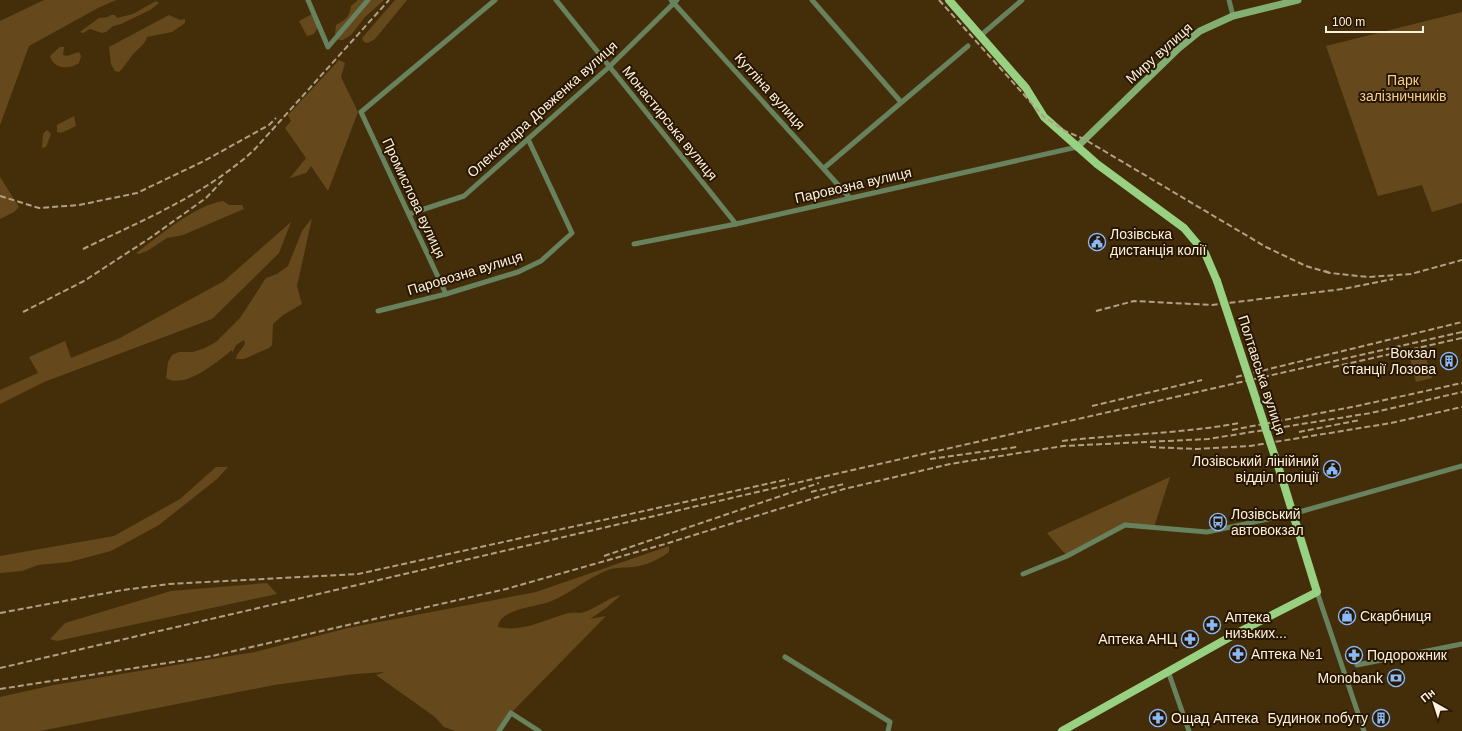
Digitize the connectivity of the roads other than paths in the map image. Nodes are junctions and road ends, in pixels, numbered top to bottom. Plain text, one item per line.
1 (308, 0) edge
2 (368, 0) edge
3 (495, 0) edge
4 (556, 0) edge
5 (812, 0) edge
6 (949, 0) edge
7 (1022, 0) edge
8 (1229, 0) edge
9 (1298, 0) edge
10 (674, 1) edge
11 (1233, 16) junction
12 (980, 36) junction
13 (968, 46) dead end
14 (608, 67) junction
15 (901, 102) junction
16 (528, 139) junction
17 (1078, 147) junction
18 (824, 168) junction
19 (850, 198) junction
20 (409, 214) junction
21 (736, 224) junction
22 (634, 244) dead end
23 (446, 294) junction
24 (378, 311) dead end
25 (1462, 466) edge
26 (1292, 514) junction
27 (1023, 574) dead end
28 (1317, 592) junction
29 (1462, 644) edge
30 (785, 657) dead end
31 (1357, 665) dead end
32 (1168, 671) junction
33 (499, 731) edge
34 (539, 731) edge
35 (888, 731) edge
36 (1062, 731) edge
37 (1189, 731) edge
38 (1364, 731) edge

1 - 2 street
3 - 20 street, Промислова вулиця
4 - 14 street, Монастирська вулиця
5 - 15 street
6 - 12 main road, Полтавська вулиця
7 - 12 street
8 - 11 street
9 - 11 main road, Миру вулиця
10 - 14 street, Олександра Довженка вулиця
10 - 18 street, Кутліна вулиця
11 - 17 main road, Миру вулиця
12 - 17 main road, Полтавська вулиця
13 - 15 street
14 - 16 street, Олександра Довженка вулиця
14 - 21 street, Монастирська вулиця
15 - 18 street
16 - 20 street, Олександра Довженка вулиця
16 - 23 street, Паровозна вулиця
17 - 19 street, Паровозна вулиця
17 - 26 main road, Полтавська вулиця, bridge
18 - 19 street, Кутліна вулиця
19 - 21 street, Паровозна вулиця
20 - 23 street, Промислова вулиця
21 - 22 street, Паровозна вулиця
23 - 24 street, Паровозна вулиця
25 - 26 street
26 - 27 street
26 - 28 main road, Полтавська вулиця
28 - 32 main road
28 - 38 street
29 - 31 street
30 - 35 street
32 - 36 main road
32 - 37 street
33 - 34 street

